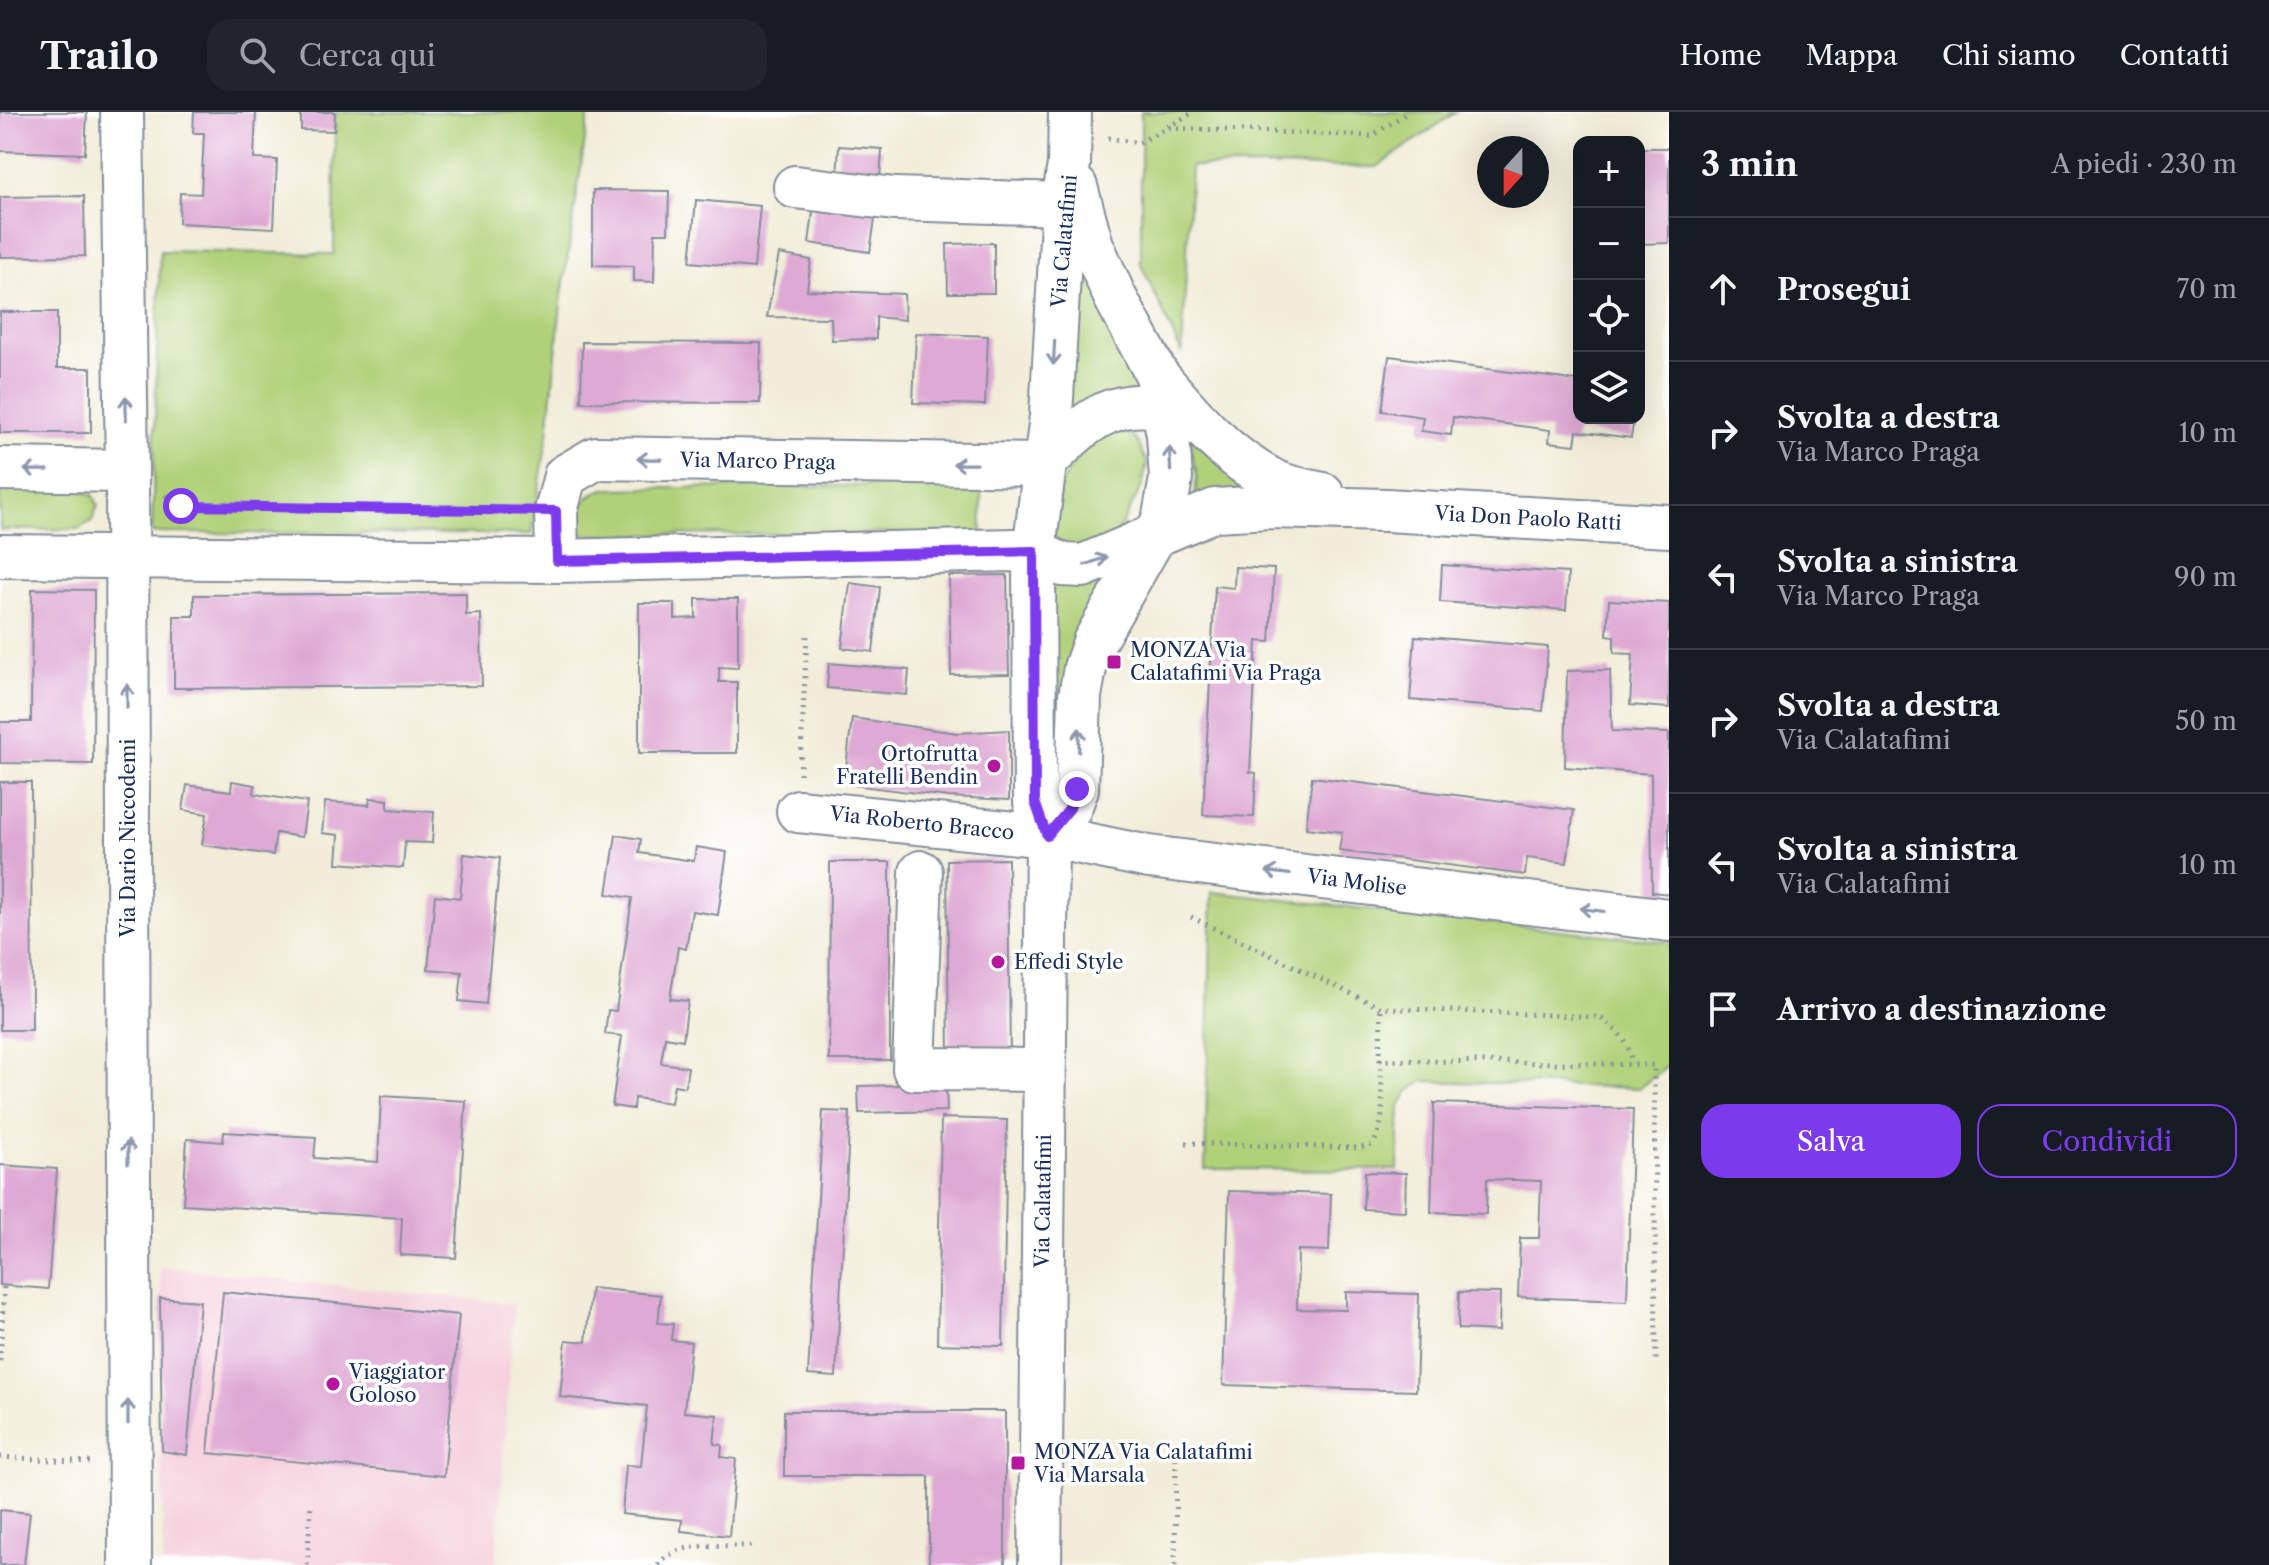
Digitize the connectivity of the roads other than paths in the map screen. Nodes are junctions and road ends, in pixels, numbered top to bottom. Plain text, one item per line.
1 (122, 112) edge
2 (1068, 153) edge
3 (795, 187) dead end
4 (1171, 399) junction
5 (1043, 465) junction
6 (0, 469) edge
7 (127, 471) junction
8 (1386, 510) junction
9 (1669, 526) edge
10 (1156, 535) junction
11 (1034, 551) junction
12 (0, 556) edge
13 (125, 556) junction
14 (557, 561) junction
15 (798, 811) road end
16 (1047, 836) junction
17 (921, 872) dead end
18 (1669, 920) edge
19 (1044, 1070) junction
20 (130, 1565) edge
21 (1040, 1565) edge

7 -> 1 street, Via Dario Niccodemi
2 - 3 street
2 - 4 street, Via Calatafimi
2 -> 5 street, Via Calatafimi
4 - 5 street
4 - 8 street, Via Don Paolo Ratti
10 -> 4 street, Via Calatafimi
5 - 11 street, Via Calatafimi
5 -> 14 street, Via Marco Praga
7 -> 6 street
7 - 13 street, Via Dario Niccodemi
8 - 9 street, Via Don Paolo Ratti
8 - 10 street, Via Don Paolo Ratti
11 -> 10 street, Via Don Paolo Ratti
16 -> 10 street, Via Calatafimi
11 - 14 street
11 - 16 street, Via Calatafimi
12 - 13 street
13 - 14 street
20 -> 13 street, Via Dario Niccodemi
15 - 16 street, Via Roberto Bracco
18 -> 16 street, Via Molise
16 - 19 street, Via Calatafimi
17 - 19 street
19 - 21 street, Via Calatafimi

